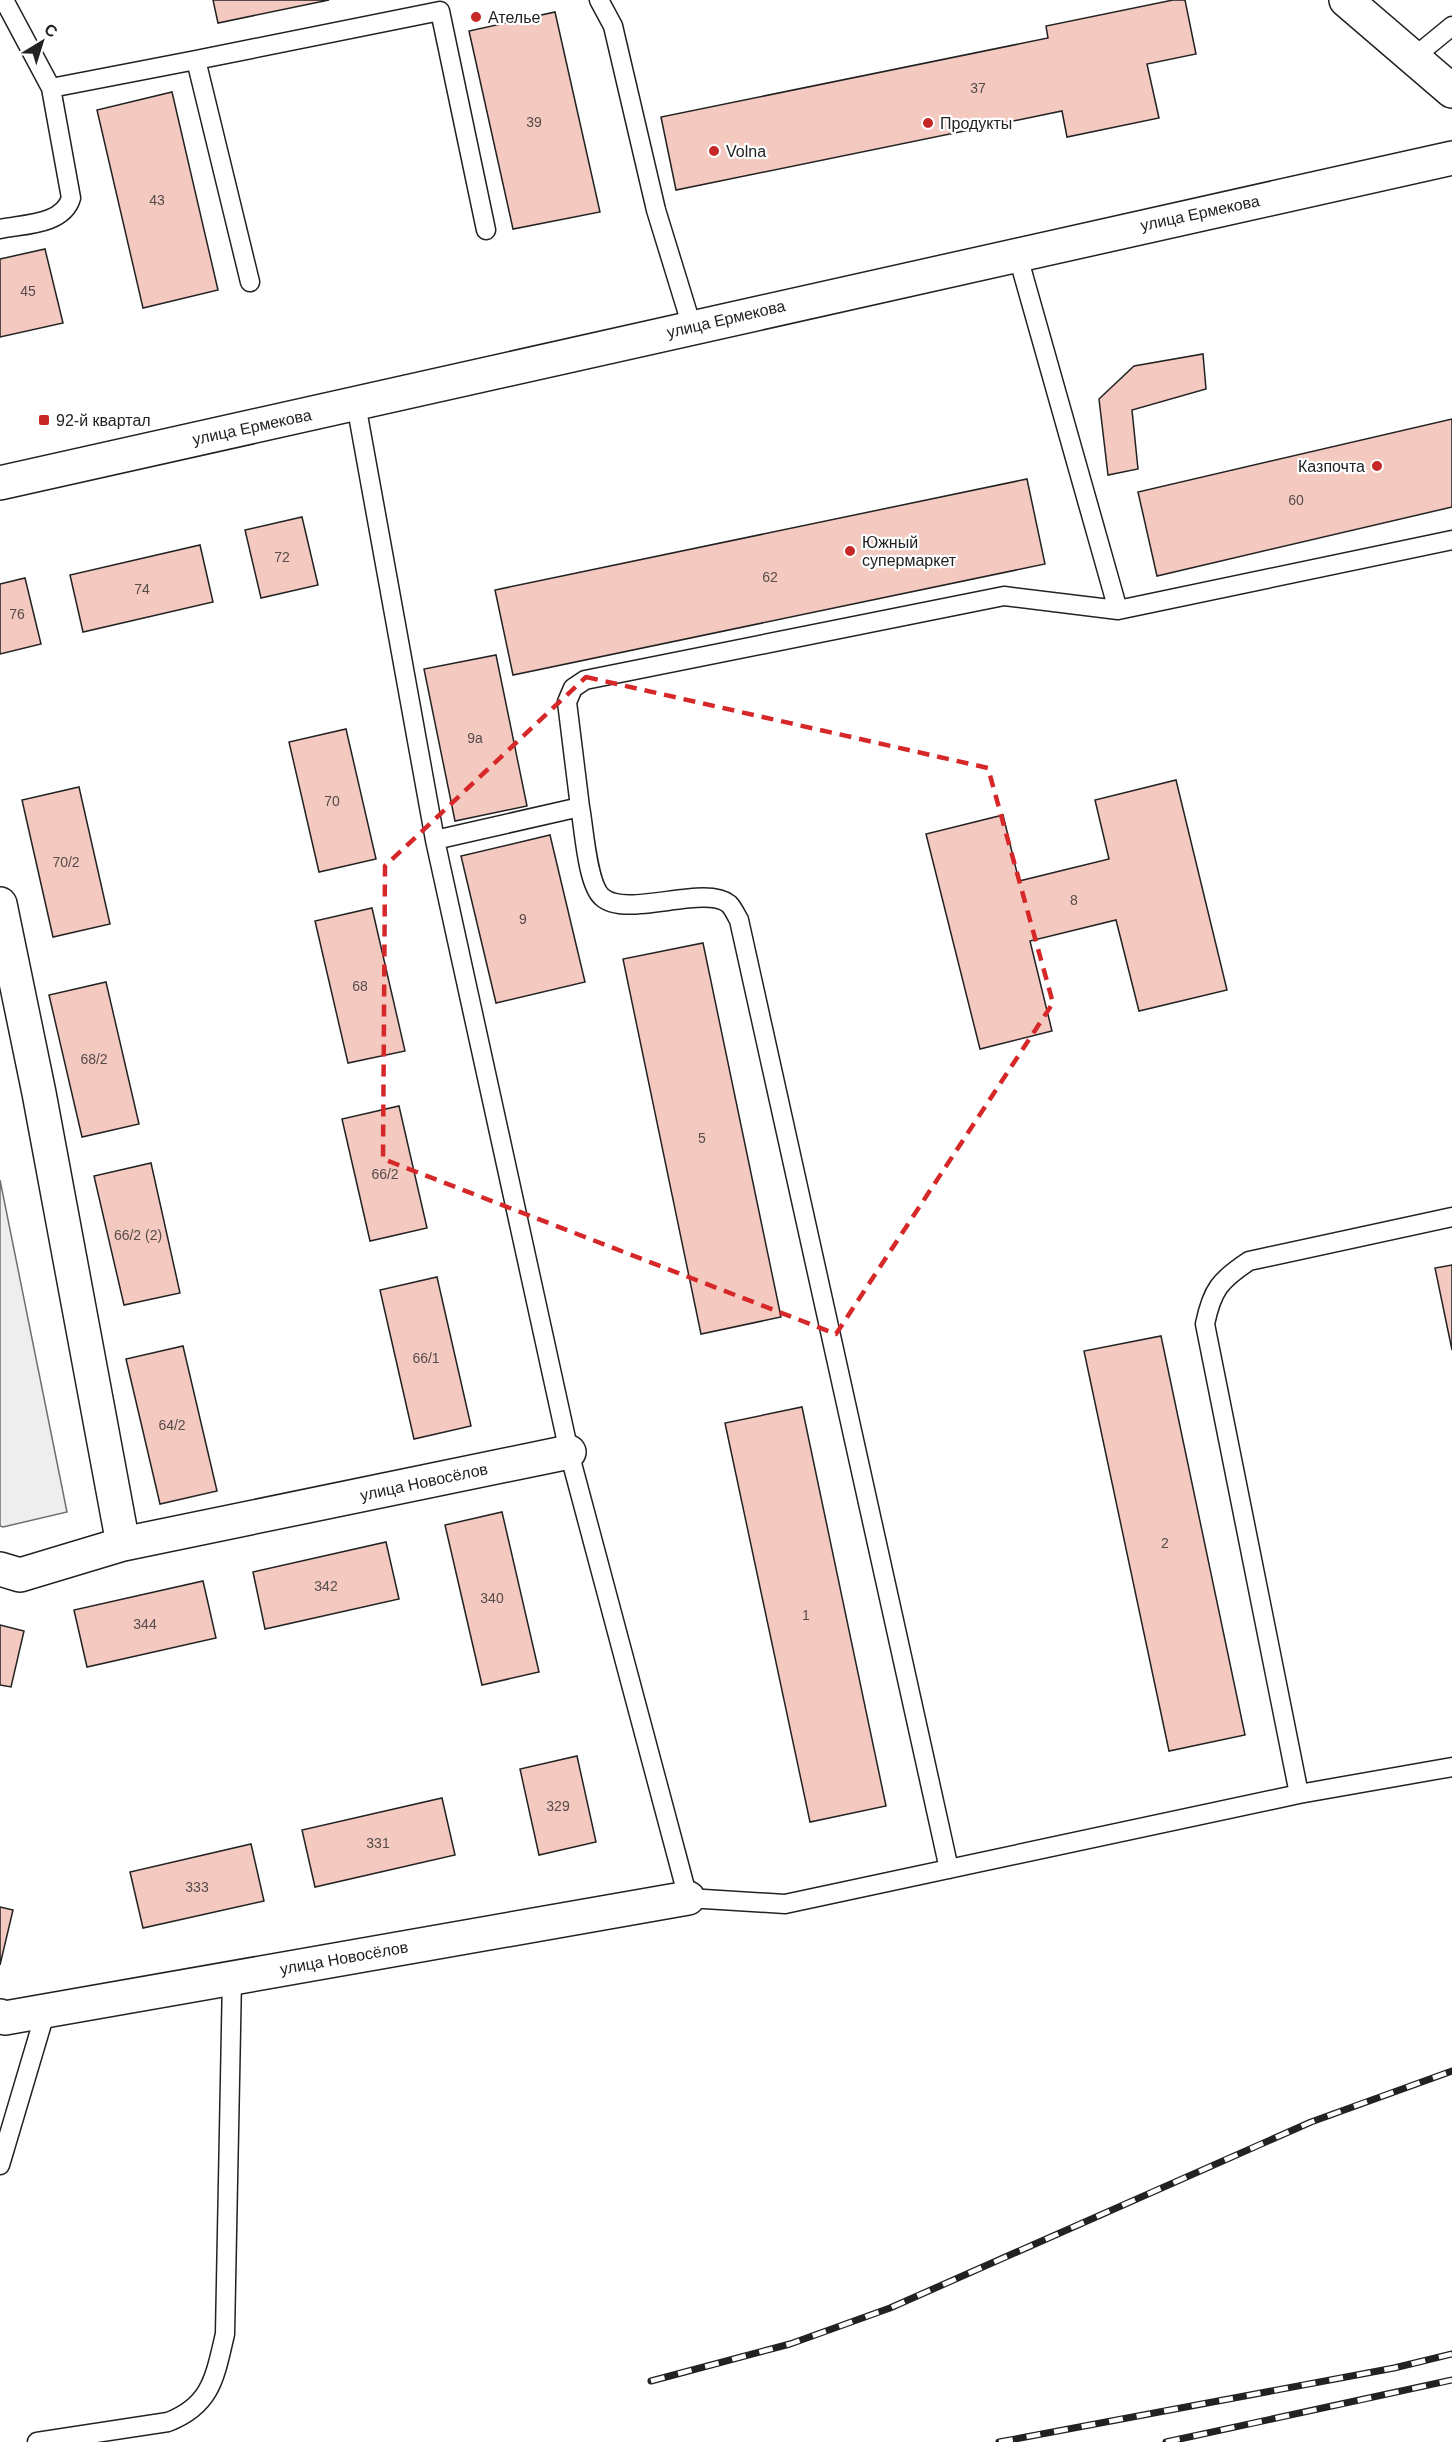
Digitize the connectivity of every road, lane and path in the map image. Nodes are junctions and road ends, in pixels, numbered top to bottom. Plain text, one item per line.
1 (4, 0) edge
2 (598, 0) edge
3 (1346, 0) edge
4 (444, 6) edge
5 (1452, 26) edge
6 (1413, 58) junction
7 (196, 60) junction
8 (51, 88) junction
9 (1452, 91) edge
10 (1452, 158) edge
11 (0, 229) edge
12 (486, 230) dead end
13 (1017, 253) junction
14 (250, 282) dead end
15 (692, 327) junction
16 (356, 404) junction
17 (0, 483) edge
18 (1452, 540) edge
19 (1118, 610) junction
20 (580, 807) junction
21 (435, 840) junction
22 (0, 904) edge
23 (11, 1004) edge
24 (1452, 1217) edge
25 (569, 1452) junction
26 (123, 1544) junction
27 (0, 1569) edge
28 (1452, 1767) edge
29 (1299, 1794) junction
30 (949, 1869) junction
31 (688, 1898) junction
32 (232, 1978) junction
33 (46, 2010) junction
34 (0, 2016) edge
35 (0, 2165) edge
36 (37, 2442) edge

1 - 8 lane
2 - 15 lane
3 - 6 street
4 - 7 lane
4 - 12 lane
5 - 6 lane
6 - 9 street
7 - 8 lane
7 - 14 lane
8 - 11 lane
10 - 13 street, улица Ермекова
13 - 15 street, улица Ермекова
13 - 19 lane
15 - 16 street, улица Ермекова
16 - 17 street, улица Ермекова
16 - 21 lane
18 - 19 lane
19 - 20 lane
20 - 21 lane
20 - 30 lane
21 - 25 lane
22 - 23 street
23 - 26 street
24 - 29 lane
25 - 26 street, улица Новосёлов
25 - 31 lane
26 - 27 street, улица Новосёлов
28 - 29 lane
29 - 30 lane
30 - 31 lane
31 - 32 street, улица Новосёлов
32 - 33 street, улица Новосёлов
32 - 36 lane
33 - 34 street, улица Новосёлов
33 - 35 lane

